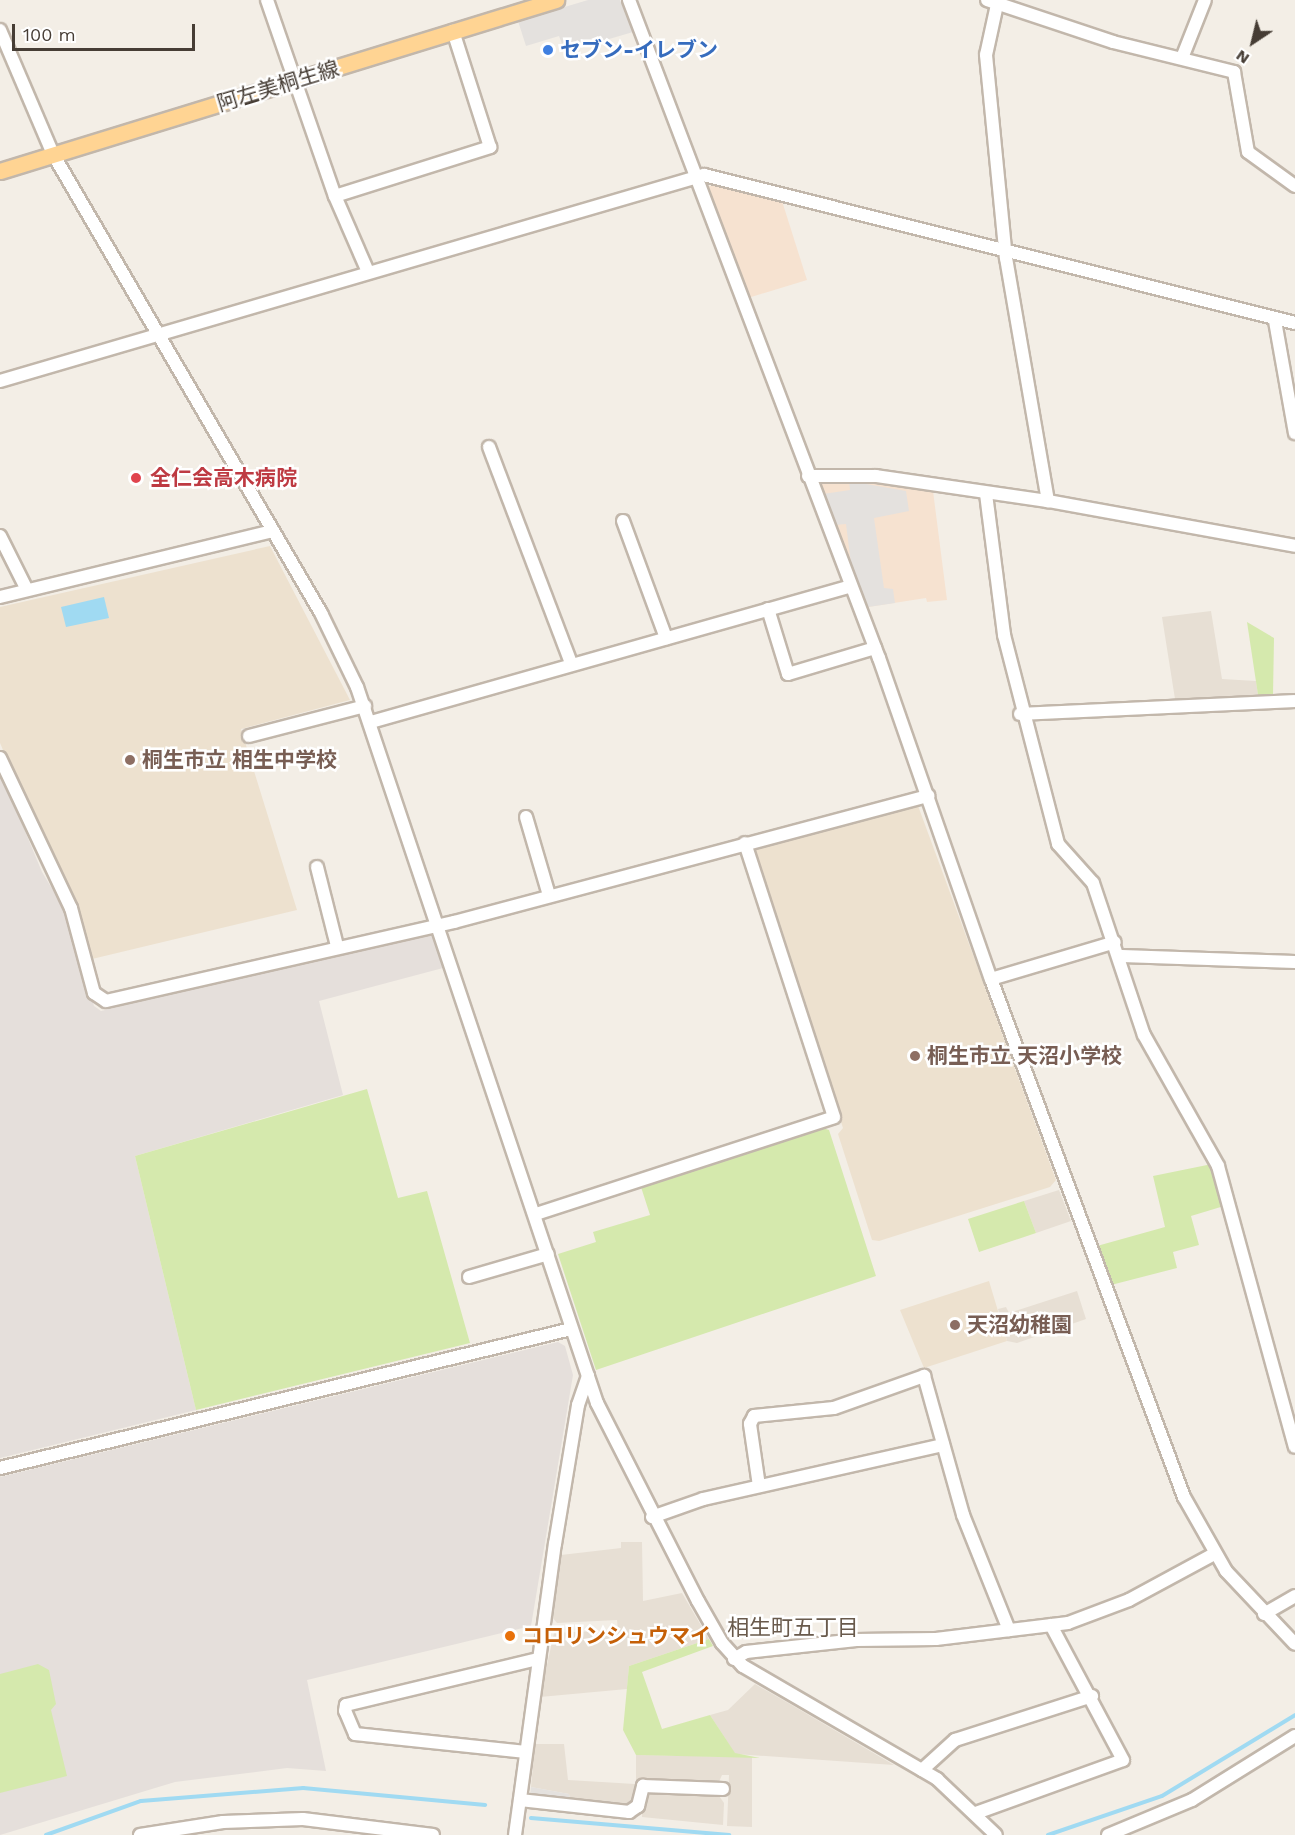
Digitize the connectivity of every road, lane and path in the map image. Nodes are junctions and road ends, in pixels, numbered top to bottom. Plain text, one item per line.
1 (267, 0) edge
2 (556, 0) edge
3 (629, 0) edge
4 (1205, 0) edge
5 (994, 1) edge
6 (0, 30) edge
7 (453, 31) junction
8 (1182, 58) junction
9 (295, 81) junction
10 (53, 154) junction
11 (0, 171) edge
12 (694, 177) junction
13 (1295, 186) edge
14 (335, 196) junction
15 (1006, 248) junction
16 (368, 272) junction
17 (1275, 321) junction
18 (1295, 323) edge
19 (163, 337) junction
20 (0, 381) edge
21 (1295, 433) edge
22 (489, 447) dead end
23 (808, 476) junction
24 (986, 494) junction
25 (1048, 501) junction
26 (623, 521) dead end
27 (273, 531) junction
28 (0, 536) edge
29 (1295, 546) edge
30 (851, 586) junction
31 (27, 590) junction
32 (0, 597) edge
33 (768, 609) junction
34 (666, 638) junction
35 (876, 648) junction
36 (571, 663) junction
37 (1295, 701) edge
38 (364, 706) junction
39 (1020, 714) junction
40 (371, 722) junction
41 (249, 736) dead end
42 (0, 758) edge
43 (929, 796) junction
44 (526, 817) dead end
45 (746, 843) junction
46 (317, 867) dead end
47 (549, 895) junction
48 (440, 923) junction
49 (1115, 942) junction
50 (337, 946) junction
51 (1122, 956) junction
52 (1295, 962) edge
53 (991, 979) junction
54 (536, 1214) junction
55 (548, 1254) junction
56 (469, 1277) dead end
57 (571, 1329) junction
58 (588, 1376) junction
59 (942, 1445) junction
60 (1295, 1447) edge
61 (0, 1468) edge
62 (759, 1486) junction
63 (652, 1517) junction
64 (1214, 1554) junction
65 (1295, 1596) edge
66 (1264, 1614) junction
67 (1051, 1625) junction
68 (1009, 1630) junction
69 (1295, 1644) edge
70 (537, 1659) junction
71 (734, 1659) junction
72 (1092, 1696) junction
73 (1295, 1736) edge
74 (526, 1752) junction
75 (922, 1770) junction
76 (723, 1789) dead end
77 (520, 1800) junction
78 (976, 1813) junction
79 (140, 1835) edge
80 (434, 1835) edge
81 (515, 1835) edge
82 (996, 1835) edge
83 (1108, 1835) edge

1 - 9 street
2 - 7 main road, 阿左美桐生線
3 - 12 street
4 - 8 street
5 - 8 street
5 - 15 street
6 - 10 street
7 - 9 main road, 阿左美桐生線
7 - 14 street
8 - 13 street
9 - 10 main road, 阿左美桐生線
9 - 14 street
10 - 11 main road, 阿左美桐生線
10 - 19 street
12 - 15 street
12 - 16 street
12 - 23 street
14 - 16 street
15 - 17 street
15 - 25 street
16 - 19 street
17 - 18 street
17 - 21 street
19 - 20 street
19 - 27 street
22 - 36 street
23 - 24 street
23 - 30 street
24 - 25 street
24 - 39 street
25 - 29 street
26 - 34 street
27 - 31 street
27 - 38 street
28 - 31 street
30 - 33 street
30 - 35 street
31 - 32 street
33 - 34 street
33 - 35 street
34 - 36 street
35 - 43 street
36 - 40 street
37 - 39 street
38 - 40 street
38 - 41 street
39 - 49 street
40 - 48 street
42 - 50 street
43 - 45 street
43 - 53 street
44 - 47 street
45 - 47 street
45 - 54 street
46 - 50 street
47 - 48 street
48 - 50 street
48 - 54 street
49 - 51 street
49 - 53 street
51 - 52 street
51 - 60 street
53 - 64 street
54 - 55 street
55 - 56 street
55 - 57 street
57 - 58 street
57 - 61 street
58 - 63 street
58 - 70 street
59 - 62 street
59 - 62 street
59 - 68 street
62 - 63 street
63 - 71 street
64 - 66 street
64 - 67 street
65 - 66 street
66 - 69 street
67 - 68 street
67 - 72 street
68 - 71 street
70 - 74 street
70 - 74 street
71 - 75 street
72 - 75 street
72 - 78 street
73 - 83 street
74 - 77 street
75 - 78 street
76 - 77 street
77 - 81 street
78 - 82 street
79 - 80 street

